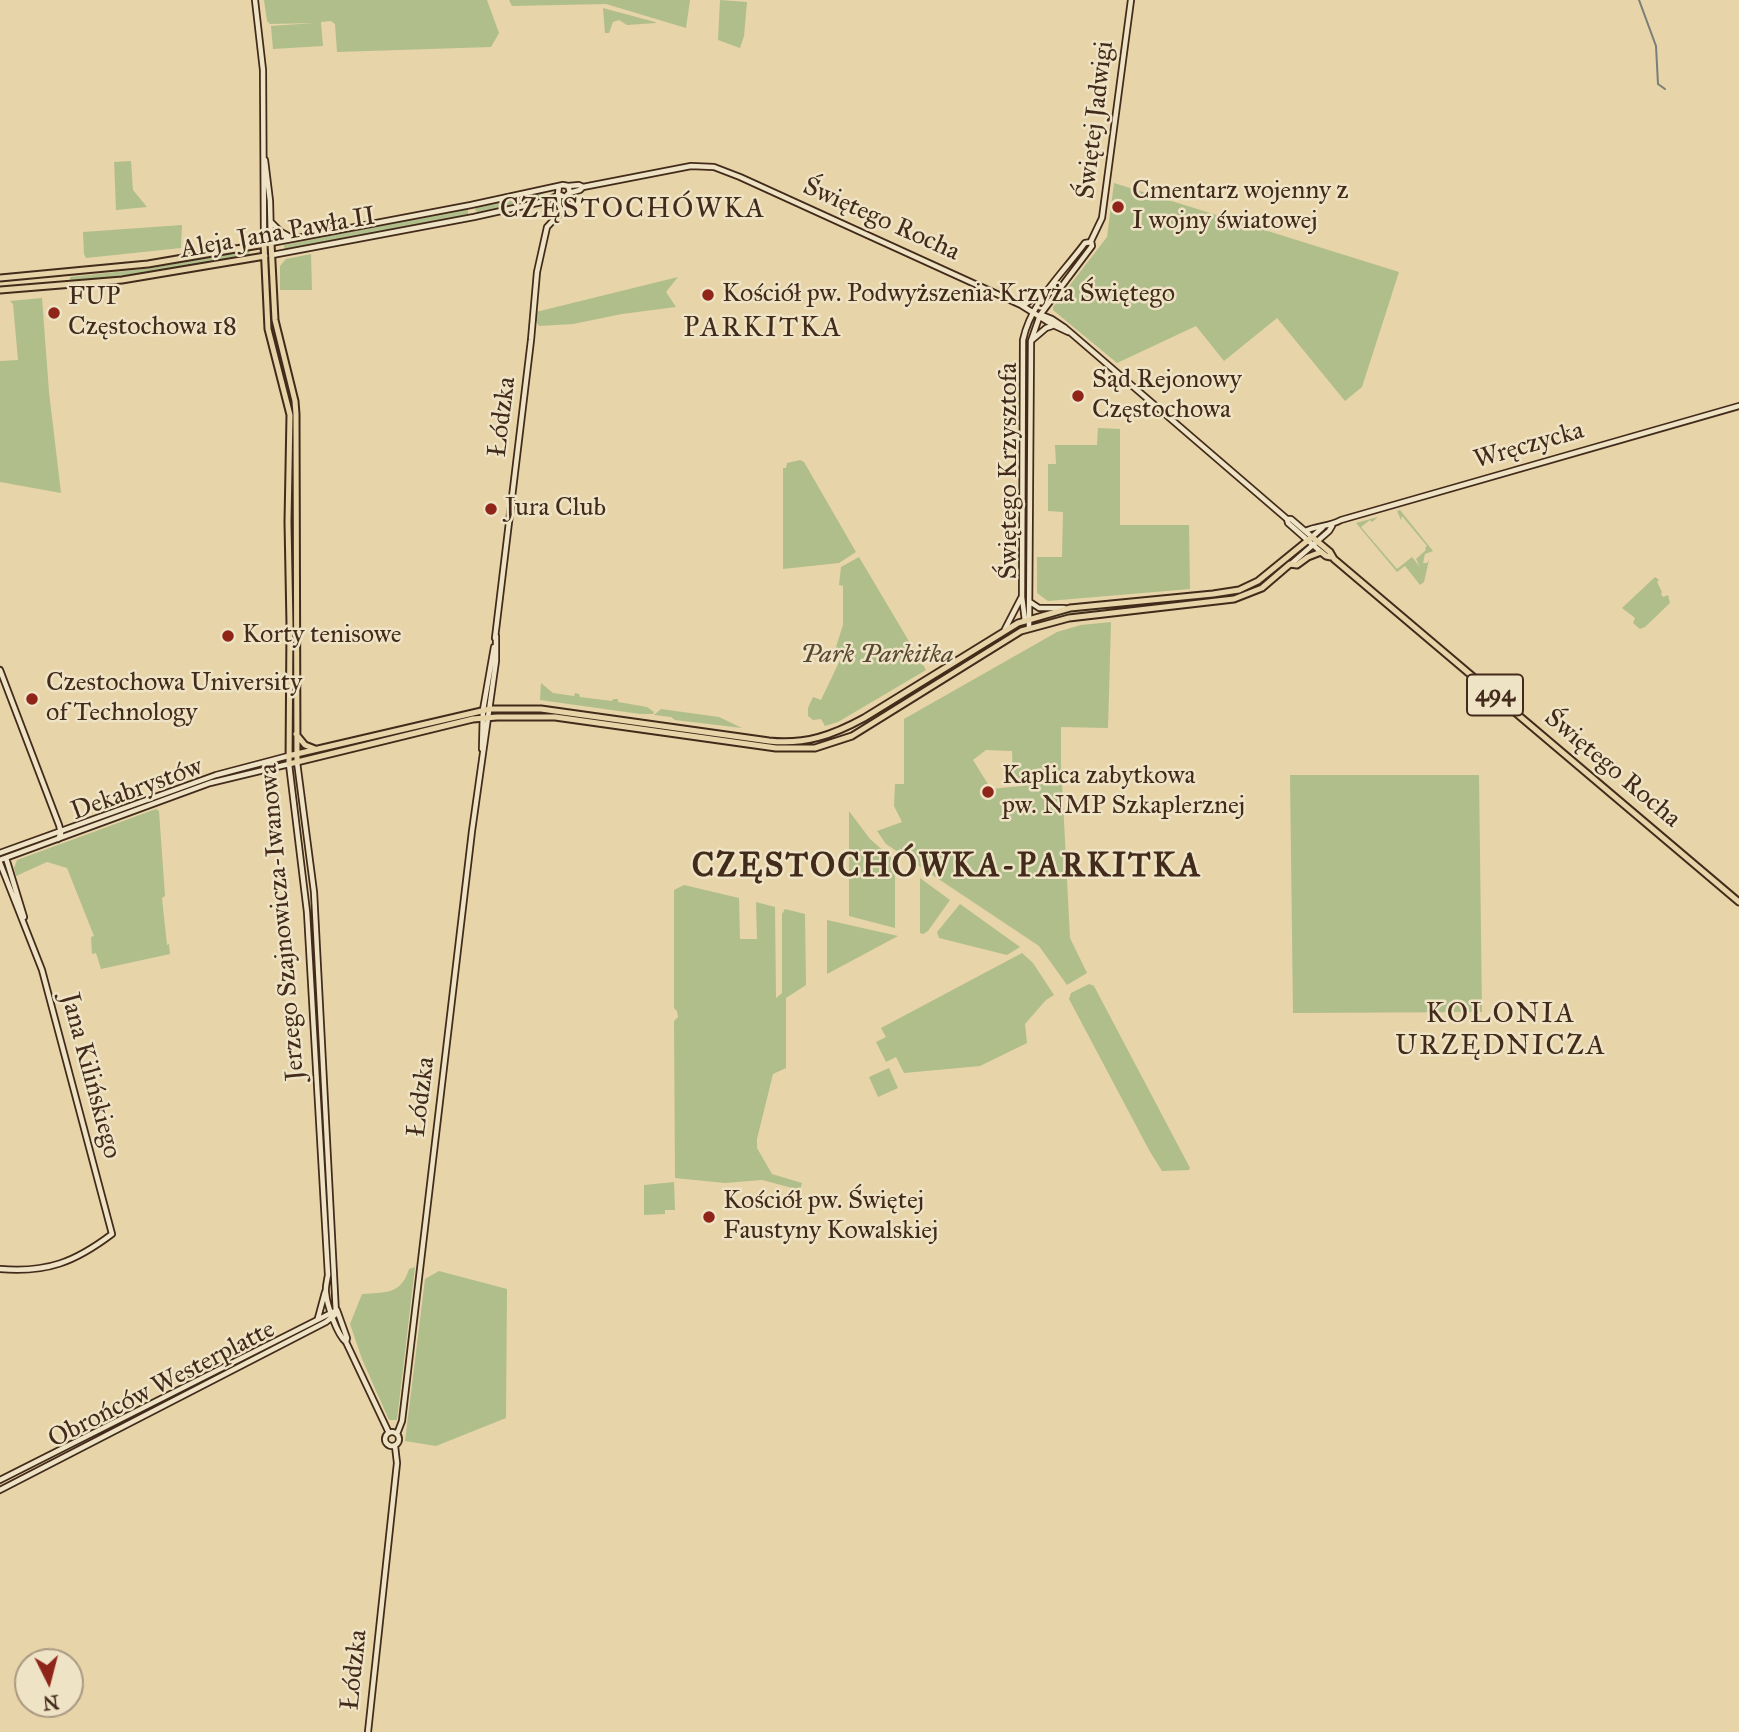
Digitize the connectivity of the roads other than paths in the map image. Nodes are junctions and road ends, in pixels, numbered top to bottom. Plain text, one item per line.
1 (255, 0) edge
2 (1130, 0) edge
3 (265, 160) junction
4 (559, 186) junction
5 (568, 186) junction
6 (583, 187) junction
7 (569, 194) junction
8 (559, 195) junction
9 (561, 210) junction
10 (271, 222) junction
11 (293, 239) junction
12 (1091, 242) junction
13 (271, 243) junction
14 (264, 244) junction
15 (272, 255) junction
16 (264, 257) junction
17 (0, 278) edge
18 (0, 290) edge
19 (1048, 291) junction
20 (1023, 306) junction
21 (1033, 311) junction
22 (1040, 315) junction
23 (1053, 326) junction
24 (1068, 332) junction
25 (1031, 341) junction
26 (1739, 406) edge
27 (1287, 519) junction
28 (1332, 526) junction
29 (1324, 527) junction
30 (1305, 531) junction
31 (1312, 541) junction
32 (1321, 552) junction
33 (1331, 556) junction
34 (1290, 564) junction
35 (1022, 597) junction
36 (1029, 601) junction
37 (1070, 608) junction
38 (1027, 620) junction
39 (1029, 628) junction
40 (1005, 629) junction
41 (0, 670) edge
42 (487, 710) junction
43 (486, 717) junction
44 (296, 734) junction
45 (316, 749) junction
46 (296, 754) junction
47 (288, 756) junction
48 (297, 762) junction
49 (289, 764) junction
50 (61, 831) junction
51 (58, 839) junction
52 (1, 858) edge
53 (1739, 902) edge
54 (0, 1269) edge
55 (325, 1292) junction
56 (334, 1313) junction
57 (318, 1318) junction
58 (388, 1433) junction
59 (397, 1434) junction
60 (395, 1446) junction
61 (0, 1480) edge
62 (0, 1490) edge
63 (368, 1732) edge

1 - 3 street
2 - 12 street, Świętej Jadwigi
3 - 10 street
3 - 14 street
4 - 5 street, Aleja Jana Pawła II
4 - 8 street
4 - 11 street, Aleja Jana Pawła II
5 - 6 street
5 - 7 street
6 - 7 street
6 - 20 street, Świętego Rocha
7 - 8 street, Aleja Jana Pawła II
7 - 9 street, Łódzka
8 - 9 street
8 - 15 street, Aleja Jana Pawła II
9 - 42 street, Łódzka
10 - 11 street
10 - 13 street
11 - 13 street, Aleja Jana Pawła II
12 - 19 street, Świętej Jadwigi
12 - 22 street, Świętej Jadwigi
13 - 14 main road, Aleja Jana Pawła II
13 - 15 main road, Jerzego Szajnowicza-Iwanowa
14 - 16 main road, Jerzego Szajnowicza-Iwanowa
14 - 17 main road, Aleja Jana Pawła II
15 - 16 main road, Aleja Jana Pawła II
15 - 44 main road, Jerzego Szajnowicza-Iwanowa
16 - 18 main road, Aleja Jana Pawła II
16 - 47 main road, Jerzego Szajnowicza-Iwanowa
19 - 20 street
19 - 21 street, Świętej Jadwigi
20 - 21 street, Świętego Rocha
21 - 22 street, Świętego Rocha
21 - 35 street, Świętego Krzysztofa
22 - 23 street, Świętego Rocha
22 - 24 street, Świętego Rocha
22 - 25 street, Świętego Krzysztofa
23 - 24 street, Świętego Rocha
23 - 25 street
24 - 27 street, Świętego Rocha
25 - 36 street, Świętego Krzysztofa
26 - 28 street, Wręczycka
27 - 30 street, Świętego Rocha
27 - 31 street, Świętego Rocha
28 - 29 street, Wręczycka
28 - 31 street, Wręczycka
29 - 30 street
29 - 31 street
30 - 31 street, Świętego Rocha
31 - 32 street, Świętego Rocha / 494
31 - 33 main road, Świętego Rocha / 494
31 - 34 street
31 - 37 main road
32 - 33 main road, Świętego Rocha / 494
32 - 34 main road
33 - 53 main road, Świętego Rocha / 494
34 - 39 main road
35 - 38 street, Świętego Krzysztofa
35 - 40 street
36 - 37 street
36 - 38 street, Świętego Krzysztofa
37 - 38 main road
38 - 39 street
38 - 40 main road
39 - 43 main road
40 - 42 main road
41 - 50 street
42 - 43 street, Łódzka
42 - 45 main road
43 - 48 main road
43 - 59 street, Łódzka
44 - 45 main road
44 - 46 main road, Jerzego Szajnowicza-Iwanowa
45 - 46 main road
46 - 47 main road
46 - 48 main road, Jerzego Szajnowicza-Iwanowa
47 - 49 main road, Jerzego Szajnowicza-Iwanowa
47 - 50 street, Dekabrystów
48 - 49 main road
48 - 56 street, Jerzego Szajnowicza-Iwanowa
49 - 51 street, Dekabrystów
49 - 55 street, Jerzego Szajnowicza-Iwanowa
50 - 51 street
50 - 52 street, Dekabrystów
51 - 52 street, Dekabrystów
52 - 54 street, Jana Kilińskiego
55 - 56 street, Jerzego Szajnowicza-Iwanowa
55 - 57 street
56 - 57 street, Obrońców Westerplatte
56 - 58 street, Jerzego Szajnowicza-Iwanowa
56 - 62 street, Obrońców Westerplatte
57 - 61 street, Obrońców Westerplatte
58 - 59 street
58 - 60 street
59 - 60 street
60 - 63 street, Łódzka

